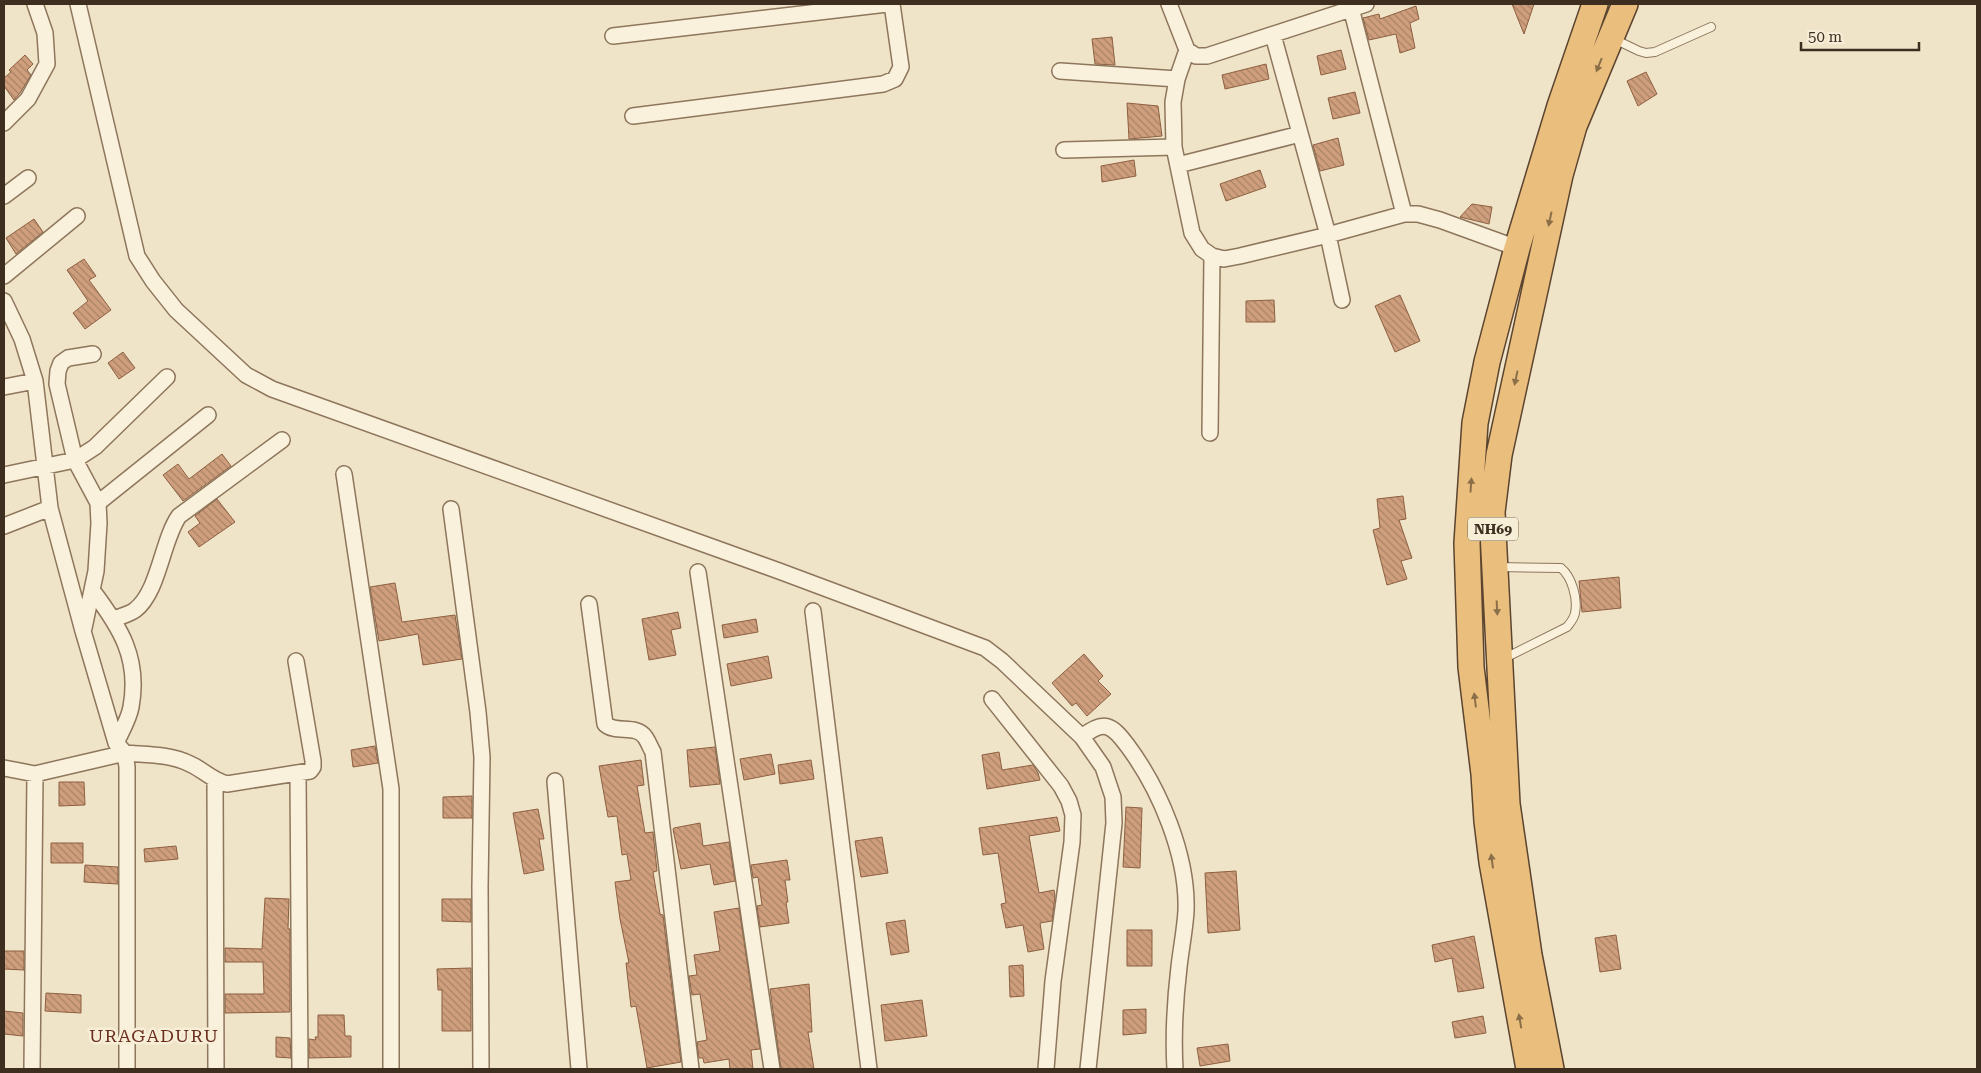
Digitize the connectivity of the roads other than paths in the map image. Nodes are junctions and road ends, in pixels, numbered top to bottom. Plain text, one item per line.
1 (35, 4) edge
2 (78, 4) edge
3 (887, 4) edge
4 (892, 4) edge
5 (1169, 4) edge
6 (1366, 4) edge
7 (1595, 4) edge
8 (1625, 4) edge
9 (1351, 6) edge
10 (1711, 27) dead end
11 (1273, 35) junction
12 (613, 36) dead end
13 (1610, 37) junction
14 (1187, 50) junction
15 (1060, 71) dead end
16 (1177, 79) junction
17 (633, 116) dead end
18 (4, 123) edge
19 (1300, 134) junction
20 (1174, 147) junction
21 (1064, 150) dead end
22 (1178, 165) junction
23 (28, 178) dead end
24 (4, 196) edge
25 (1404, 214) junction
26 (77, 216) dead end
27 (1328, 235) junction
28 (1516, 248) junction
29 (1212, 256) junction
30 (4, 276) edge
31 (1342, 300) dead end
32 (4, 301) edge
33 (93, 354) dead end
34 (167, 377) dead end
35 (35, 382) junction
36 (4, 387) edge
37 (208, 415) dead end
38 (1210, 434) dead end
39 (282, 440) dead end
40 (75, 460) junction
41 (46, 466) junction
42 (344, 474) dead end
43 (4, 475) edge
44 (98, 503) junction
45 (50, 508) junction
46 (451, 508) dead end
47 (1481, 511) junction
48 (4, 526) edge
49 (1495, 567) junction
50 (698, 572) dead end
51 (92, 590) junction
52 (589, 604) dead end
53 (812, 611) dead end
54 (114, 619) junction
55 (83, 631) junction
56 (1500, 660) junction
57 (296, 661) dead end
58 (992, 699) dead end
59 (1082, 737) junction
60 (121, 748) junction
61 (4, 768) edge
62 (35, 774) junction
63 (298, 774) junction
64 (215, 781) junction
65 (555, 781) dead end
66 (32, 1069) edge
67 (127, 1069) edge
68 (216, 1069) edge
69 (300, 1069) edge
70 (391, 1069) edge
71 (481, 1069) edge
72 (579, 1069) edge
73 (691, 1069) edge
74 (772, 1069) edge
75 (869, 1069) edge
76 (1046, 1069) edge
77 (1088, 1069) edge
78 (1175, 1069) edge
79 (1529, 1069) edge
80 (1551, 1069) edge

1 - 18 street
2 - 59 street
3 - 12 street
4 - 17 street
5 - 14 street
6 - 9 street
7 - 28 highway, NH69
8 - 13 highway, NH69
9 - 11 street
9 - 25 street
10 - 13 lane
11 - 14 street
11 - 19 street
13 -> 47 highway, NH69
14 - 16 street
15 - 16 street
16 - 20 street
19 - 22 street
19 - 27 street
20 - 21 street
20 - 22 street
22 - 29 street
23 - 24 street
25 - 27 street
25 - 28 street
26 - 30 street
27 - 29 street
27 - 31 street
47 -> 28 highway, NH69
29 - 38 street
32 - 35 street
33 - 40 street
34 - 40 street
35 - 36 street
35 - 41 street
37 - 44 street
39 - 54 street
40 - 41 street
40 - 44 street
41 - 43 street
41 - 45 street
42 - 70 street
44 - 51 street
45 - 48 street
45 - 55 street
46 - 71 street
47 - 49 highway, NH69
79 -> 47 highway, NH69
49 -> 56 highway, NH69
49 - 56 lane
50 - 74 street
51 - 54 street
51 - 55 street
52 - 73 street
53 - 75 street
54 - 60 street
55 - 60 street
56 - 80 highway, NH69
57 - 63 street
58 - 76 street
59 - 77 street
59 - 78 street
60 - 62 street
60 - 64 street
60 - 67 street
61 - 62 street
62 - 66 street
63 - 64 street
63 - 69 street
64 - 68 street
65 - 72 street

